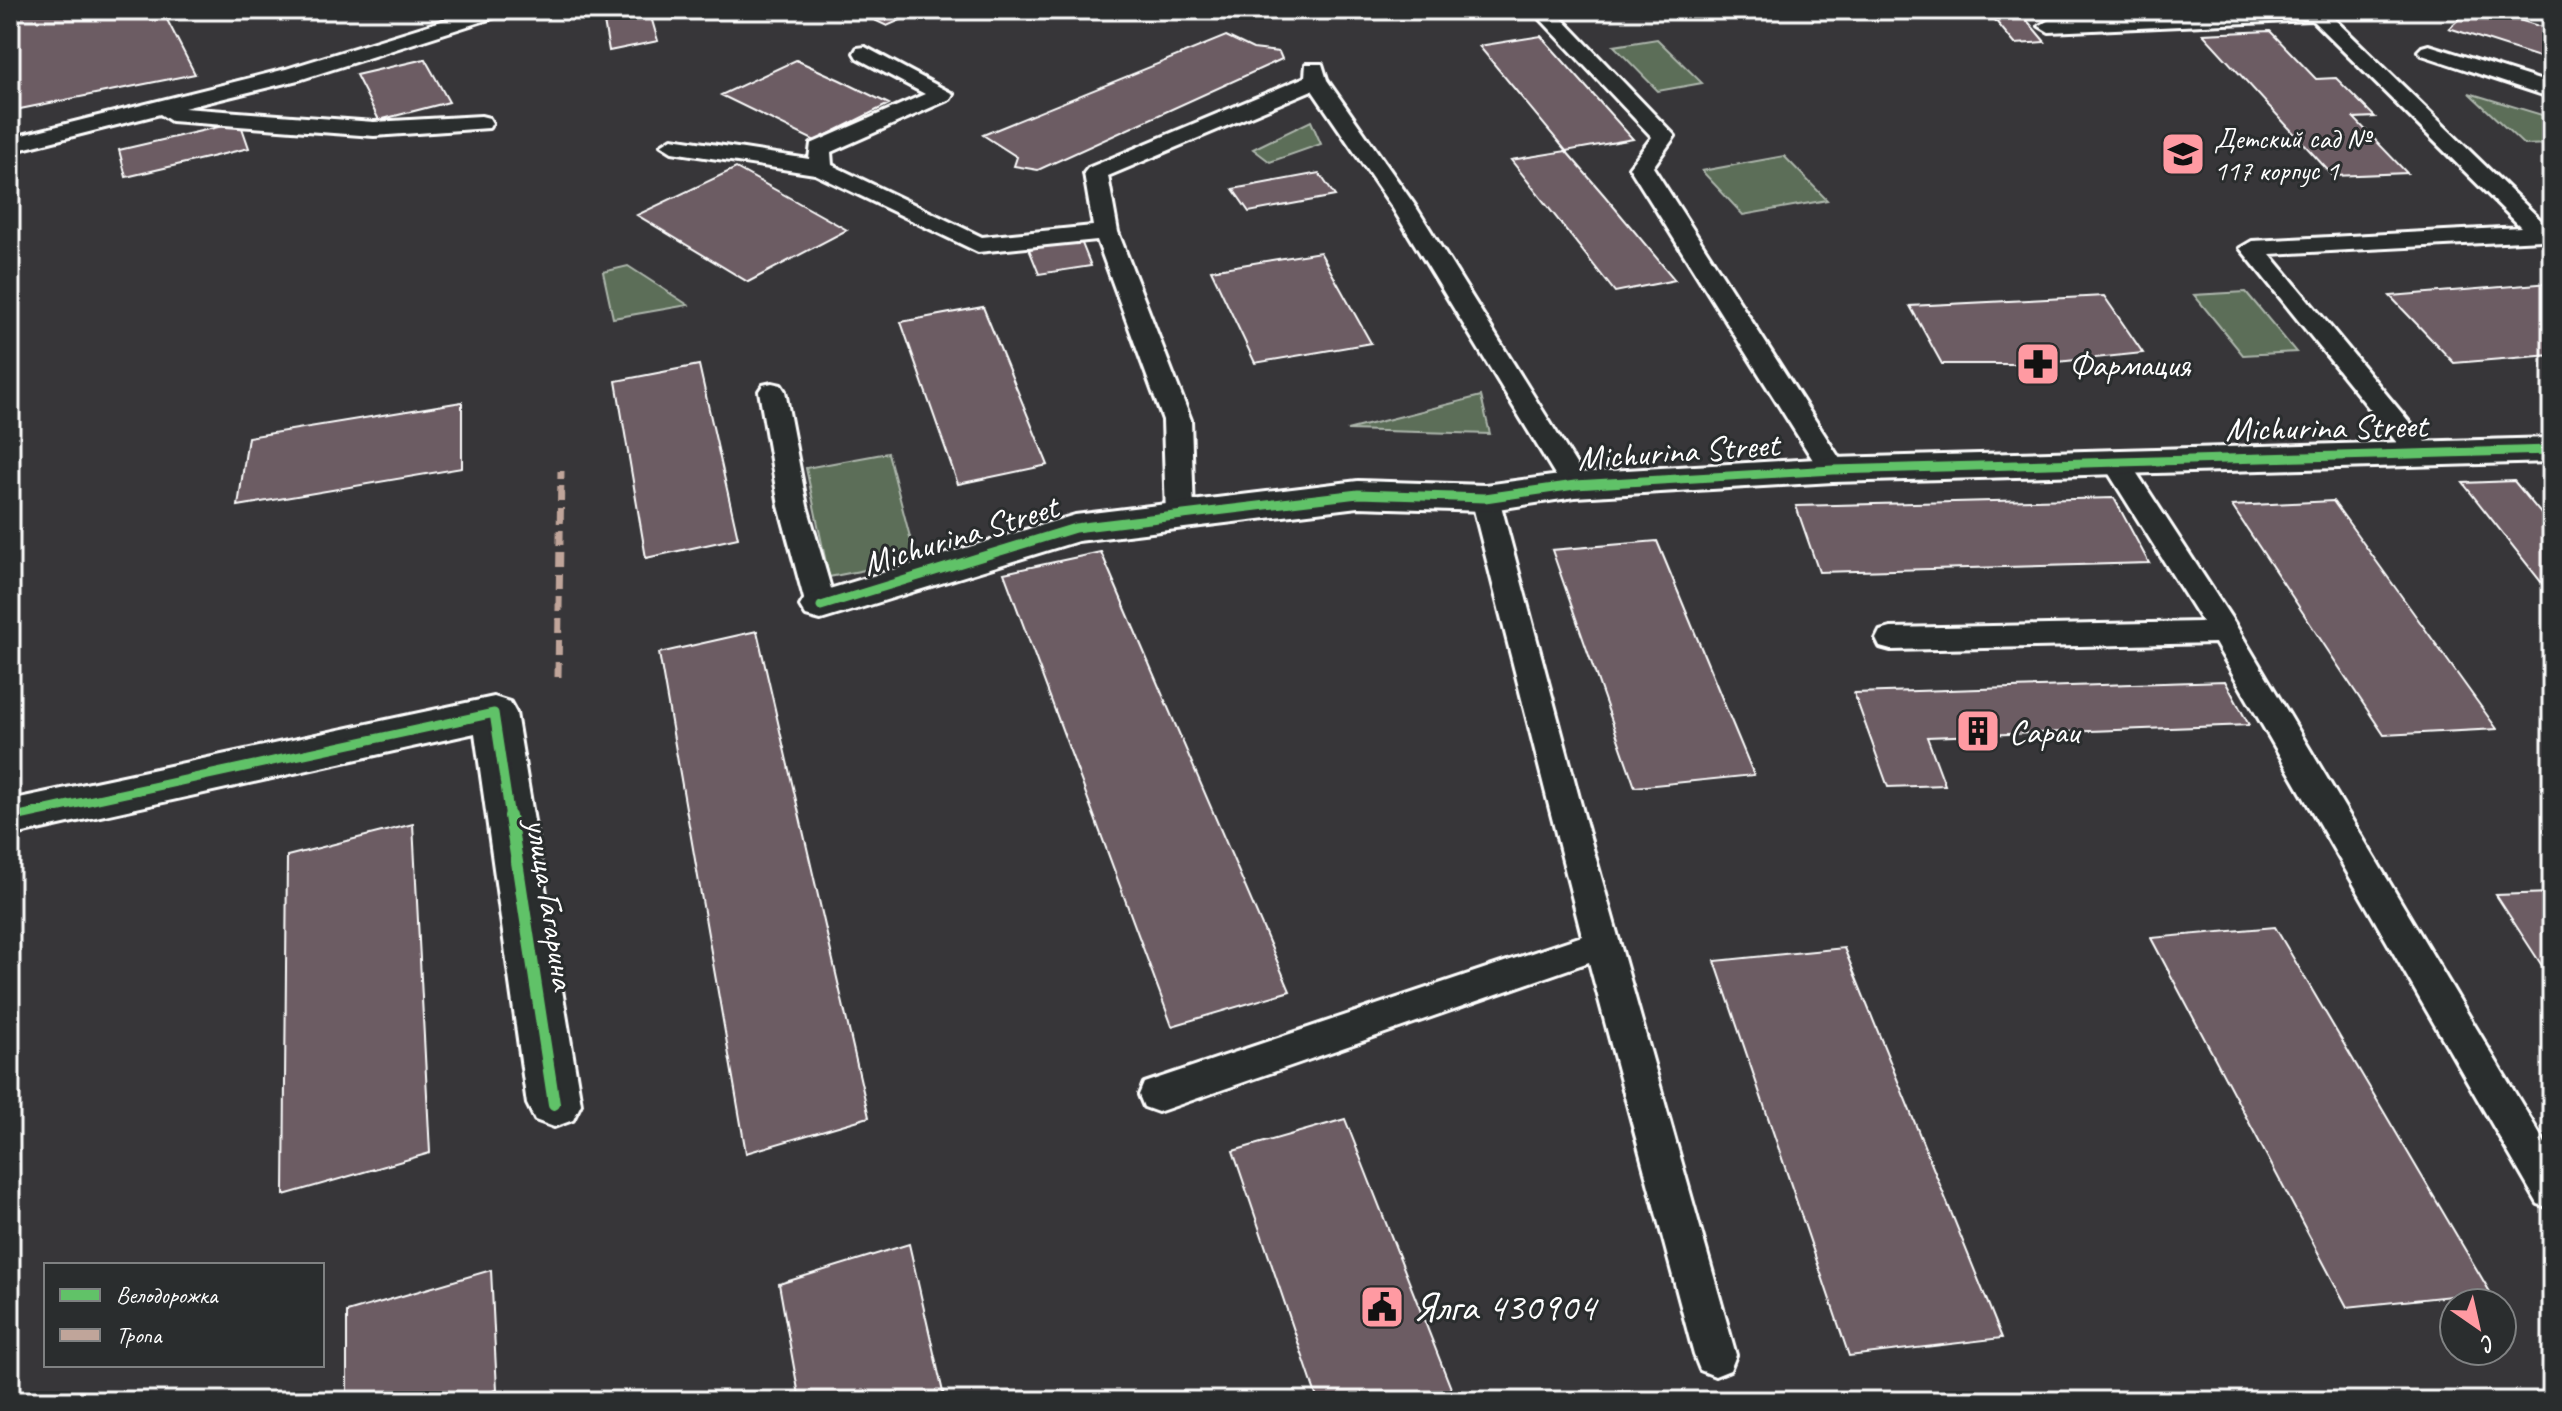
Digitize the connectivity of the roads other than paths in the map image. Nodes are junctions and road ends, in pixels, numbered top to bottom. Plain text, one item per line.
1 (1542, 10) edge
2 (498, 11) edge
3 (2049, 26) dead end
4 (2429, 51) dead end
5 (865, 53) dead end
6 (2552, 91) edge
7 (144, 112) junction
8 (481, 123) dead end
9 (10, 145) edge
10 (672, 145) dead end
11 (821, 168) junction
12 (1106, 232) junction
13 (772, 391) dead end
14 (2552, 450) edge
15 (2420, 453) junction
16 (2115, 461) junction
17 (1833, 470) junction
18 (1575, 485) junction
19 (1485, 498) junction
20 (1180, 516) junction
21 (821, 606) joint
22 (2224, 632) junction
23 (1891, 639) dead end
24 (10, 818) edge
25 (1603, 943) junction
26 (1158, 1095) dead end
27 (554, 1104) dead end
28 (2552, 1191) edge
29 (1715, 1355) dead end

1 - 17 lane
2 - 7 lane
3 - 15 lane
4 - 6 lane
5 - 11 lane
7 - 8 lane
7 - 9 lane
10 - 11 lane
11 - 12 lane
12 - 18 lane
12 - 20 lane
13 - 21 lane
14 - 15 street, Michurina Street
15 - 16 street, Michurina Street
16 - 17 street, Michurina Street
16 - 22 lane
17 - 18 street, Michurina Street
18 - 19 street, Michurina Street
19 - 20 street, Michurina Street
19 - 25 lane
20 - 21 street, Michurina Street
22 - 23 lane
22 - 28 lane
24 - 27 street, улица Гагарина
25 - 26 lane
25 - 29 lane

